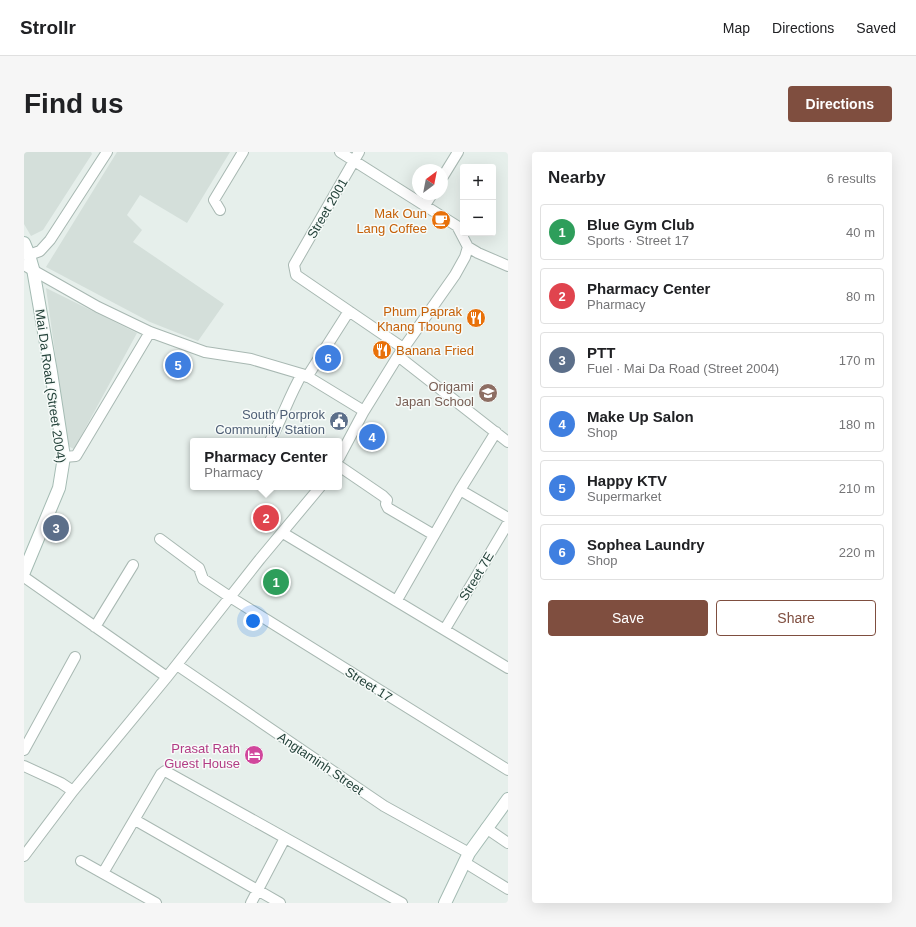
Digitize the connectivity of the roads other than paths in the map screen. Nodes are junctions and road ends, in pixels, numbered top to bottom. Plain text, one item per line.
1 (107, 152) edge
2 (243, 152) edge
3 (340, 152) edge
4 (458, 152) edge
5 (357, 156) edge
6 (448, 168) edge
7 (428, 200) edge
8 (425, 205) junction
9 (220, 210) dead end
10 (24, 244) edge
11 (468, 247) junction
12 (29, 263) edge
13 (508, 266) edge
14 (349, 312) junction
15 (150, 332) junction
16 (400, 352) junction
17 (304, 375) junction
18 (364, 411) junction
19 (496, 432) junction
20 (272, 438) edge
21 (508, 442) edge
22 (342, 452) edge
23 (64, 457) junction
24 (342, 468) edge
25 (318, 490) edge
26 (460, 490) junction
27 (508, 518) edge
28 (508, 522) edge
29 (283, 533) junction
30 (434, 535) junction
31 (160, 539) dead end
32 (133, 565) dead end
33 (24, 572) edge
34 (24, 577) edge
35 (230, 597) junction
36 (397, 600) junction
37 (95, 627) junction
38 (444, 629) junction
39 (76, 657) dead end
40 (177, 665) junction
41 (507, 666) edge
42 (167, 678) junction
43 (24, 750) edge
44 (24, 766) edge
45 (508, 770) edge
46 (73, 791) junction
47 (508, 799) edge
48 (135, 820) junction
49 (486, 828) junction
50 (285, 838) junction
51 (508, 843) edge
52 (24, 856) edge
53 (467, 858) junction
54 (81, 861) dead end
55 (103, 873) junction
56 (508, 889) edge
57 (258, 890) junction
58 (156, 903) edge
59 (251, 903) edge
60 (280, 903) edge
61 (402, 903) edge
62 (445, 903) edge

1 - 12 street
2 - 9 street
3 - 5 street
4 - 6 street
5 - 8 street
5 - 14 street, Street 2001
7 - 8 street
8 - 11 street
10 - 12 main road, Mai Da Road (Street 2004)
11 - 13 street
11 - 16 street
12 - 15 street
12 - 23 main road, Mai Da Road (Street 2004)
14 - 16 street
14 - 17 street
15 - 17 street
15 - 23 street
16 - 18 street
16 - 19 street
17 - 18 street
17 - 20 street
18 - 22 street
19 - 21 street
19 - 26 street
23 - 33 main road, Mai Da Road (Street 2004)
24 - 30 street
25 - 29 street
26 - 27 street
26 - 30 street
28 - 38 street, Street 7E
29 - 35 street
29 - 36 street
30 - 36 street
31 - 35 street, Street 17
32 - 37 street
34 - 37 street
35 - 40 street
35 - 45 street, Street 17
36 - 38 street
37 - 42 street
38 - 41 street
39 - 43 street
40 - 42 street
40 - 53 street, Angtaminh Street
42 - 46 street
44 - 46 street
46 - 52 street
47 - 49 main road
48 - 50 street
48 - 55 street
48 - 57 street
49 - 51 street
49 - 53 main road
50 - 57 street
50 - 61 street
53 - 56 street, Angtaminh Street
53 - 62 main road
54 - 55 street
55 - 58 street
57 - 59 street
57 - 60 street

